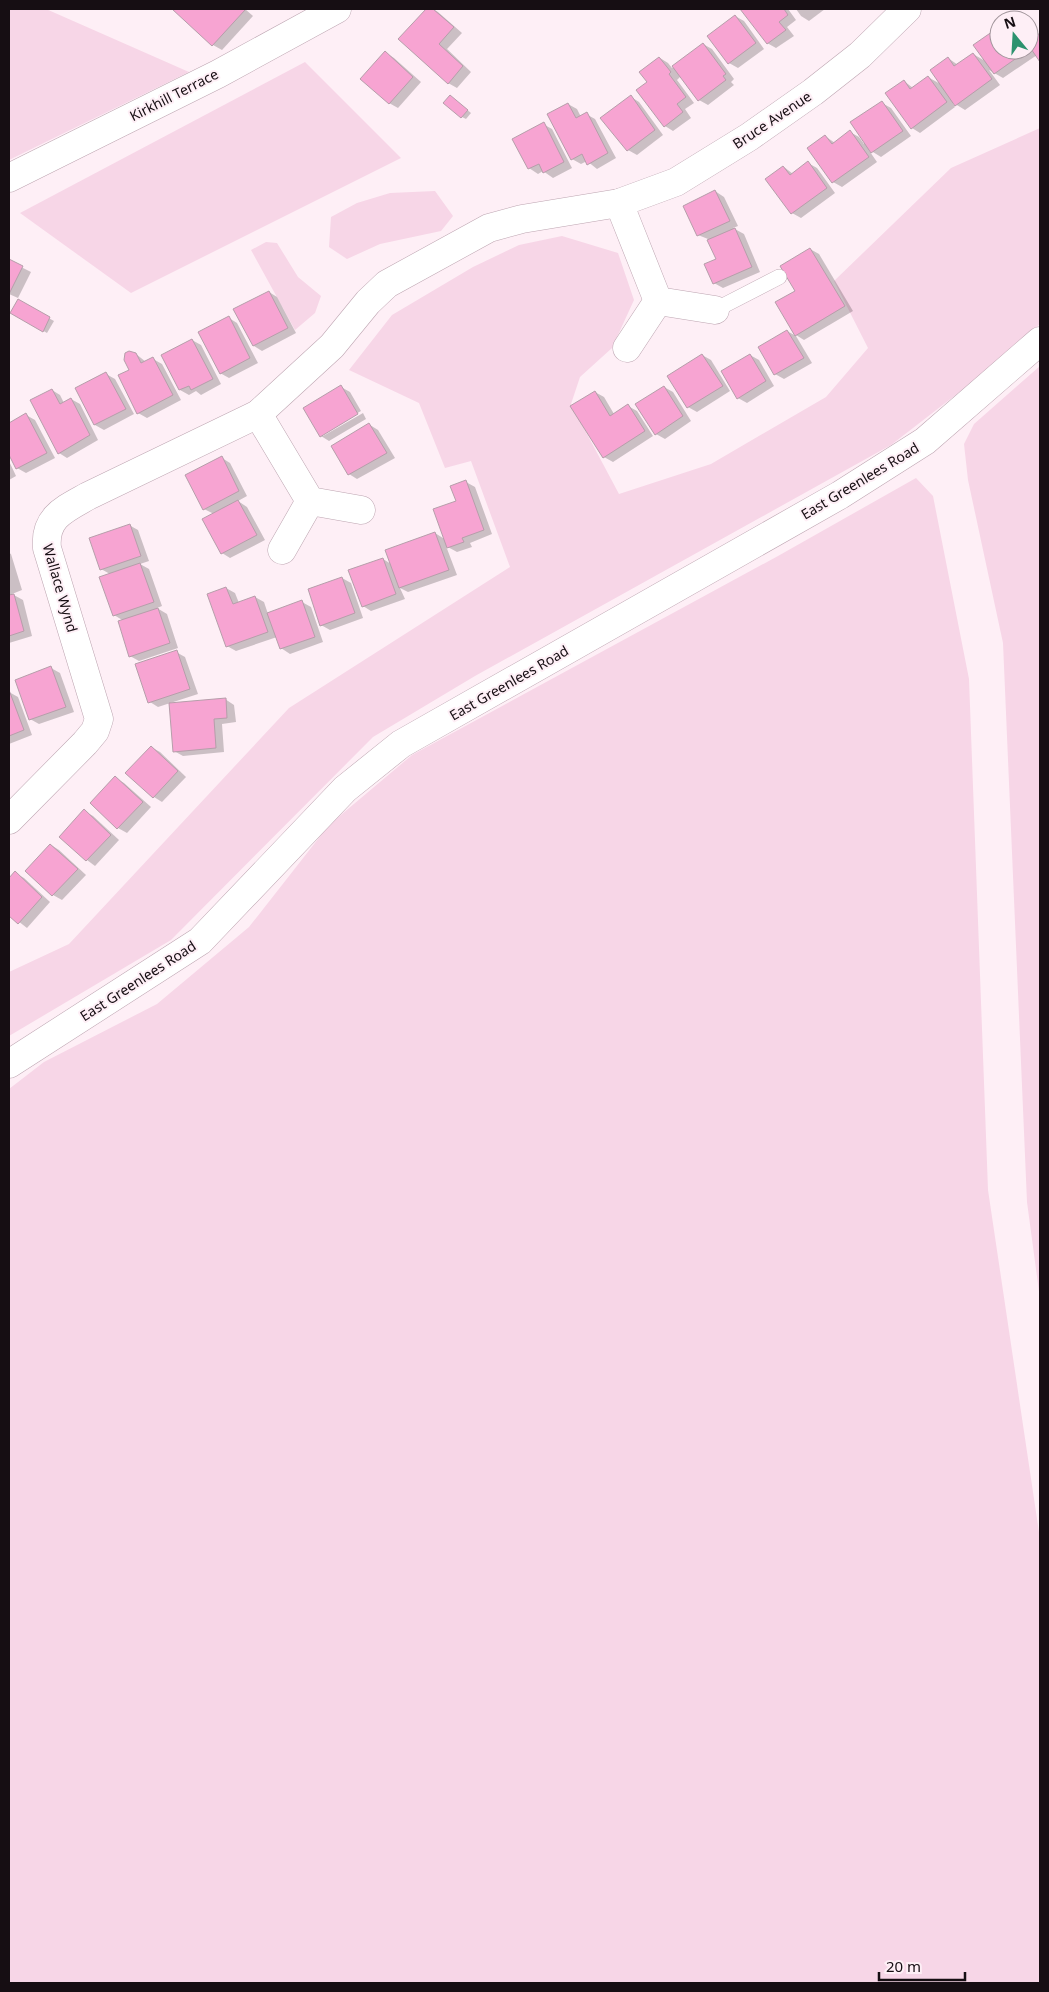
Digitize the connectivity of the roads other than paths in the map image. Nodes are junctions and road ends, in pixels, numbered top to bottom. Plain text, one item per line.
1 (337, 9) edge
2 (907, 9) edge
3 (9, 178) edge
4 (619, 203) junction
5 (416, 269) joint
6 (778, 277) dead end
7 (658, 301) junction
8 (715, 310) joint
9 (1040, 341) edge
10 (627, 348) dead end
11 (258, 414) junction
12 (310, 501) junction
13 (361, 510) dead end
14 (282, 550) dead end
15 (9, 820) edge
16 (9, 1064) edge

1 - 3 street, Kirkhill Terrace
2 - 4 street, Bruce Avenue
4 - 5 street, Bruce Avenue
4 - 7 street
5 - 11 street, Wallace Wynd
6 - 8 lane
7 - 8 street
7 - 10 street
9 - 16 street, East Greenlees Road
11 - 12 street
11 - 15 street, Wallace Wynd
12 - 13 street
12 - 14 street

